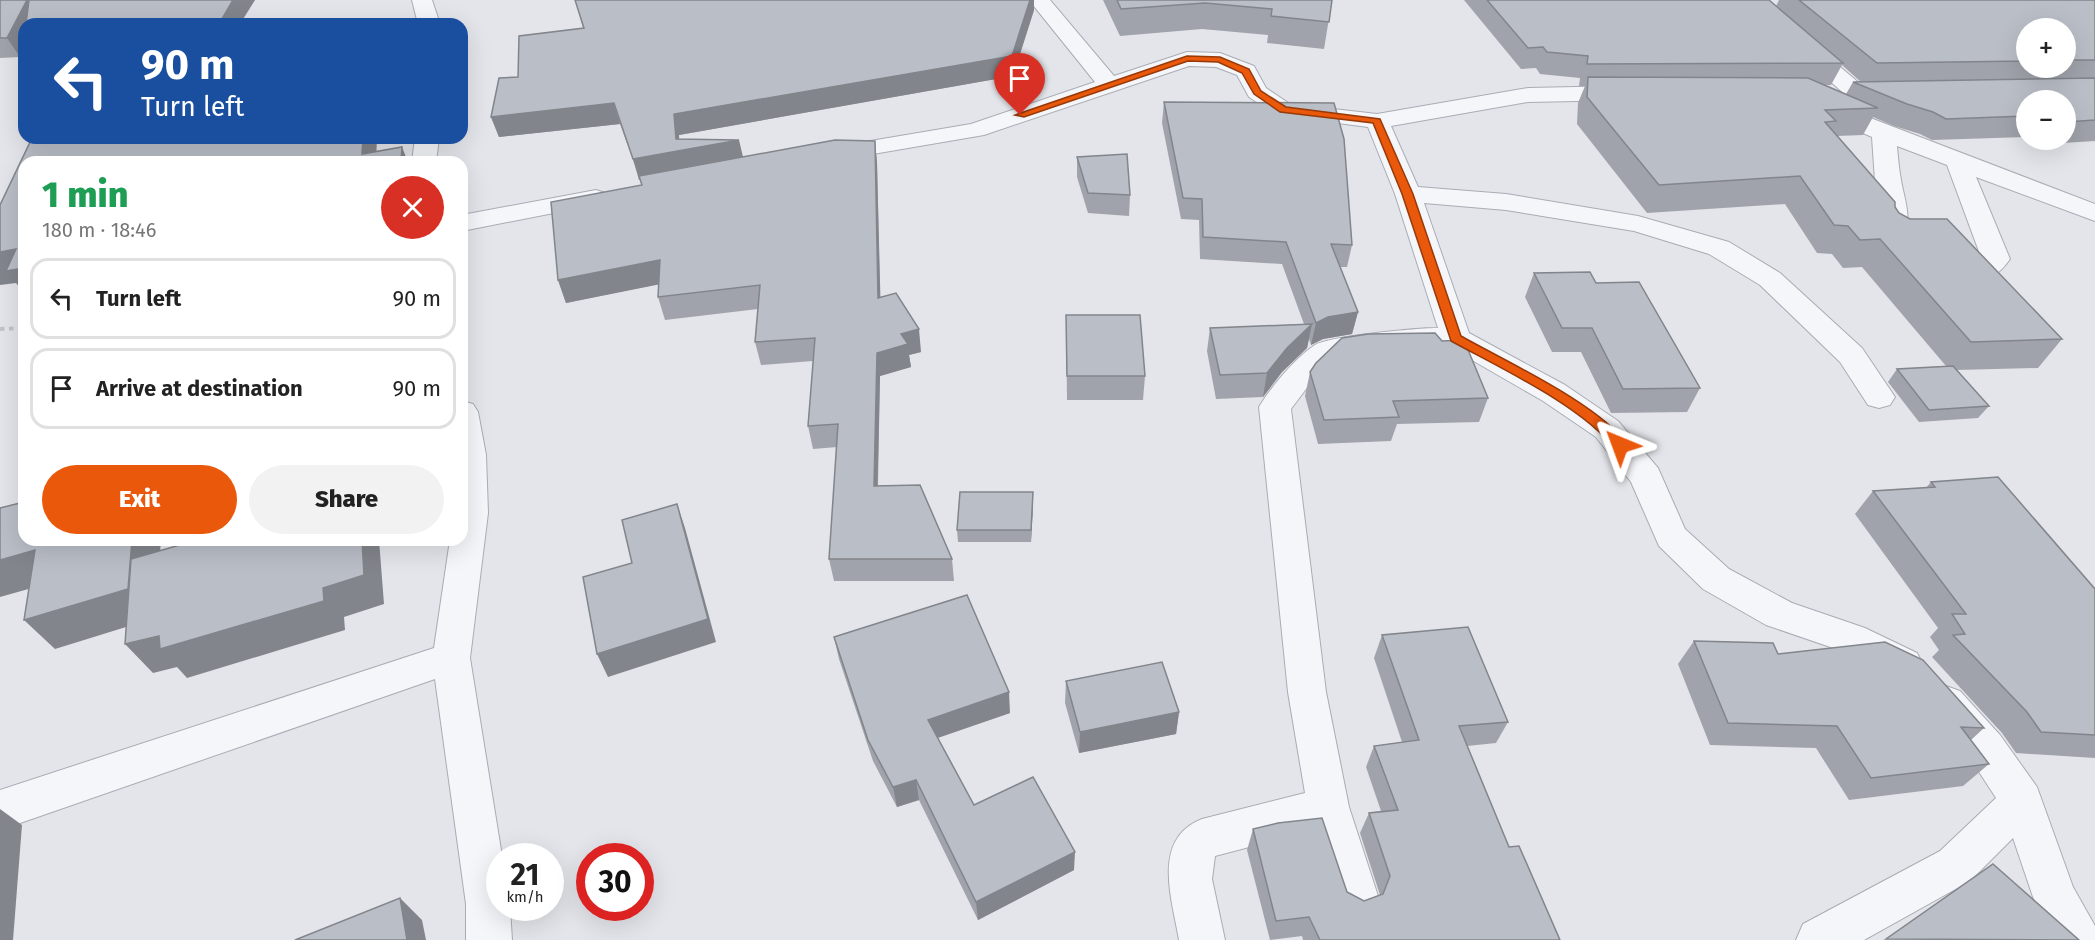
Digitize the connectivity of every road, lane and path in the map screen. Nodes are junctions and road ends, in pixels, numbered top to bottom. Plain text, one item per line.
1 (422, 0) edge
2 (1039, 0) edge
3 (1749, 0) edge
4 (427, 18) edge
5 (1110, 86) junction
6 (1642, 93) edge
7 (1857, 93) junction
8 (1881, 93) edge
9 (1377, 121) junction
10 (1884, 133) junction
11 (814, 157) edge
12 (1957, 160) junction
13 (615, 194) edge
14 (1408, 194) junction
15 (2095, 213) edge
16 (468, 222) edge
17 (1892, 234) edge
18 (1975, 274) edge
19 (18, 328) edge
20 (0, 329) edge
21 (1456, 338) junction
22 (1879, 397) dead end
23 (468, 444) edge
24 (468, 535) edge
25 (466, 546) edge
26 (451, 658) junction
27 (2022, 801) junction
28 (1328, 807) junction
29 (0, 810) edge
30 (1356, 896) edge
31 (489, 940) edge
32 (1202, 940) edge
33 (1819, 940) edge
34 (2078, 940) edge

1 - 4 street
2 - 5 street
3 - 7 street
5 - 9 street
5 - 11 street
6 - 9 street
7 - 8 street
7 - 10 street
9 - 14 street
10 - 12 street
10 - 17 street
12 - 15 street
12 - 18 street
13 - 16 street
14 - 21 street
14 - 22 street
19 - 20 path
21 - 27 street
21 - 28 street
23 - 24 street
25 - 26 street
26 - 29 street
26 - 31 street
27 - 33 street
27 - 34 street
28 - 30 street
28 - 32 street

